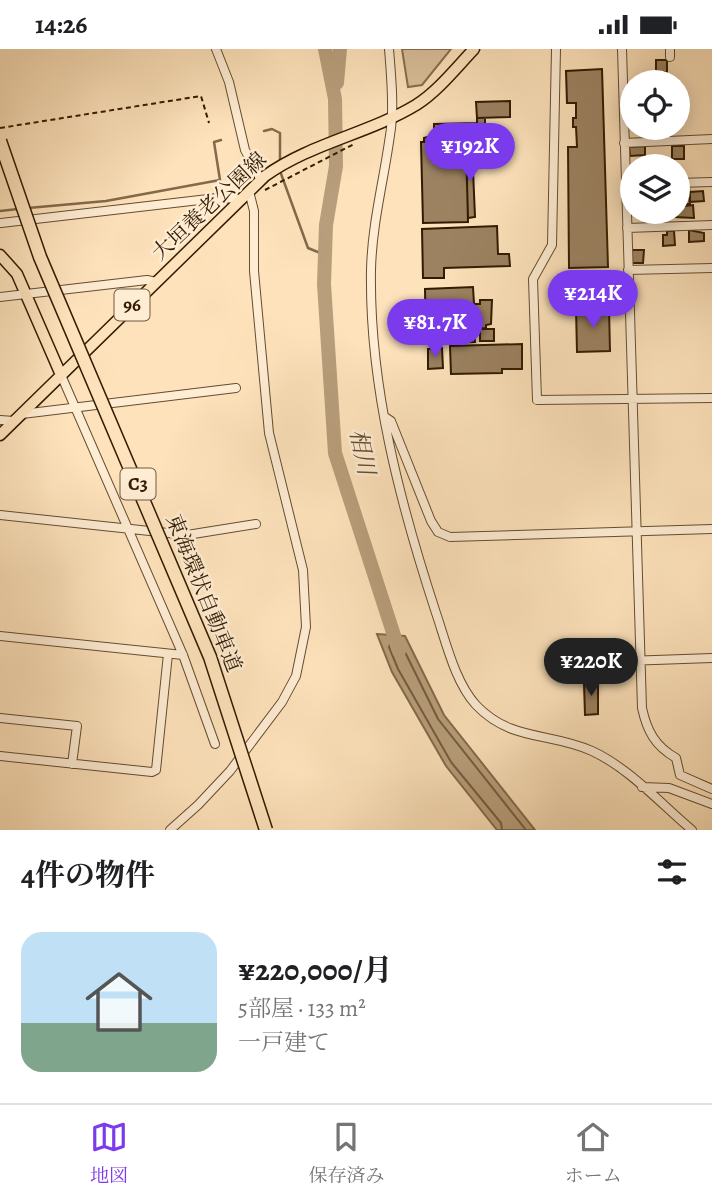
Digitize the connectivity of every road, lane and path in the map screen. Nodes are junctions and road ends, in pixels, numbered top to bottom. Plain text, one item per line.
1 (216, 49) edge
2 (389, 49) edge
3 (474, 49) edge
4 (556, 49) edge
5 (622, 49) edge
6 (389, 118) junction
7 (209, 123) dead end
8 (0, 128) edge
9 (712, 139) edge
10 (0, 141) edge
11 (624, 142) junction
12 (356, 143) dead end
13 (625, 154) edge
14 (263, 178) junction
15 (712, 182) edge
16 (690, 183) edge
17 (248, 195) junction
18 (1, 223) edge
19 (627, 224) edge
20 (712, 225) edge
21 (627, 228) junction
22 (0, 255) edge
23 (712, 268) edge
24 (628, 270) junction
25 (156, 282) junction
26 (26, 294) junction
27 (0, 297) edge
28 (61, 375) junction
29 (236, 388) dead end
30 (712, 398) edge
31 (633, 401) junction
32 (78, 409) junction
33 (18, 417) junction
34 (385, 417) junction
35 (0, 419) edge
36 (0, 435) edge
37 (0, 515) edge
38 (256, 524) dead end
39 (130, 529) junction
40 (712, 529) edge
41 (637, 531) junction
42 (0, 636) edge
43 (169, 654) junction
44 (183, 655) junction
45 (712, 658) edge
46 (640, 660) junction
47 (598, 661) dead end
48 (0, 718) edge
49 (215, 744) dead end
50 (0, 756) edge
51 (72, 764) junction
52 (642, 787) junction
53 (712, 789) edge
54 (712, 804) edge
55 (170, 830) edge
56 (267, 830) edge
57 (692, 830) edge

1 - 14 street
2 - 6 street
3 - 6 main road, 大垣養老公園線 / 96
4 - 31 street
5 - 11 street
6 - 14 main road, 大垣養老公園線 / 96
6 - 34 street
7 - 8 path
9 - 11 street
10 - 56 highway, 東海環状自動車道 / C3, bridge
11 - 13 street
12 - 17 path
14 - 17 main road, 大垣養老公園線 / 96
15 - 16 street
17 - 18 street
17 - 25 main road, 大垣養老公園線 / 96
17 - 55 street
19 - 21 street
20 - 21 street
21 - 24 street
22 - 26 main road
23 - 24 street
24 - 31 street
25 - 26 street
25 - 28 main road, 大垣養老公園線 / 96
26 - 27 street
26 - 28 main road
28 - 32 street
28 - 33 main road, 大垣養老公園線 / 96
29 - 32 street
30 - 31 street
31 - 41 street
32 - 33 street
32 - 39 street
33 - 35 street
33 - 36 main road, 大垣養老公園線 / 96
34 - 41 street
34 - 52 street
37 - 39 street
38 - 39 street
39 - 44 street
40 - 41 street
41 - 46 street
42 - 43 street
43 - 44 street
43 - 51 street
44 - 49 street
45 - 46 street
46 - 47 street
46 - 53 street
48 - 51 street
50 - 51 street
52 - 54 street
52 - 57 street

